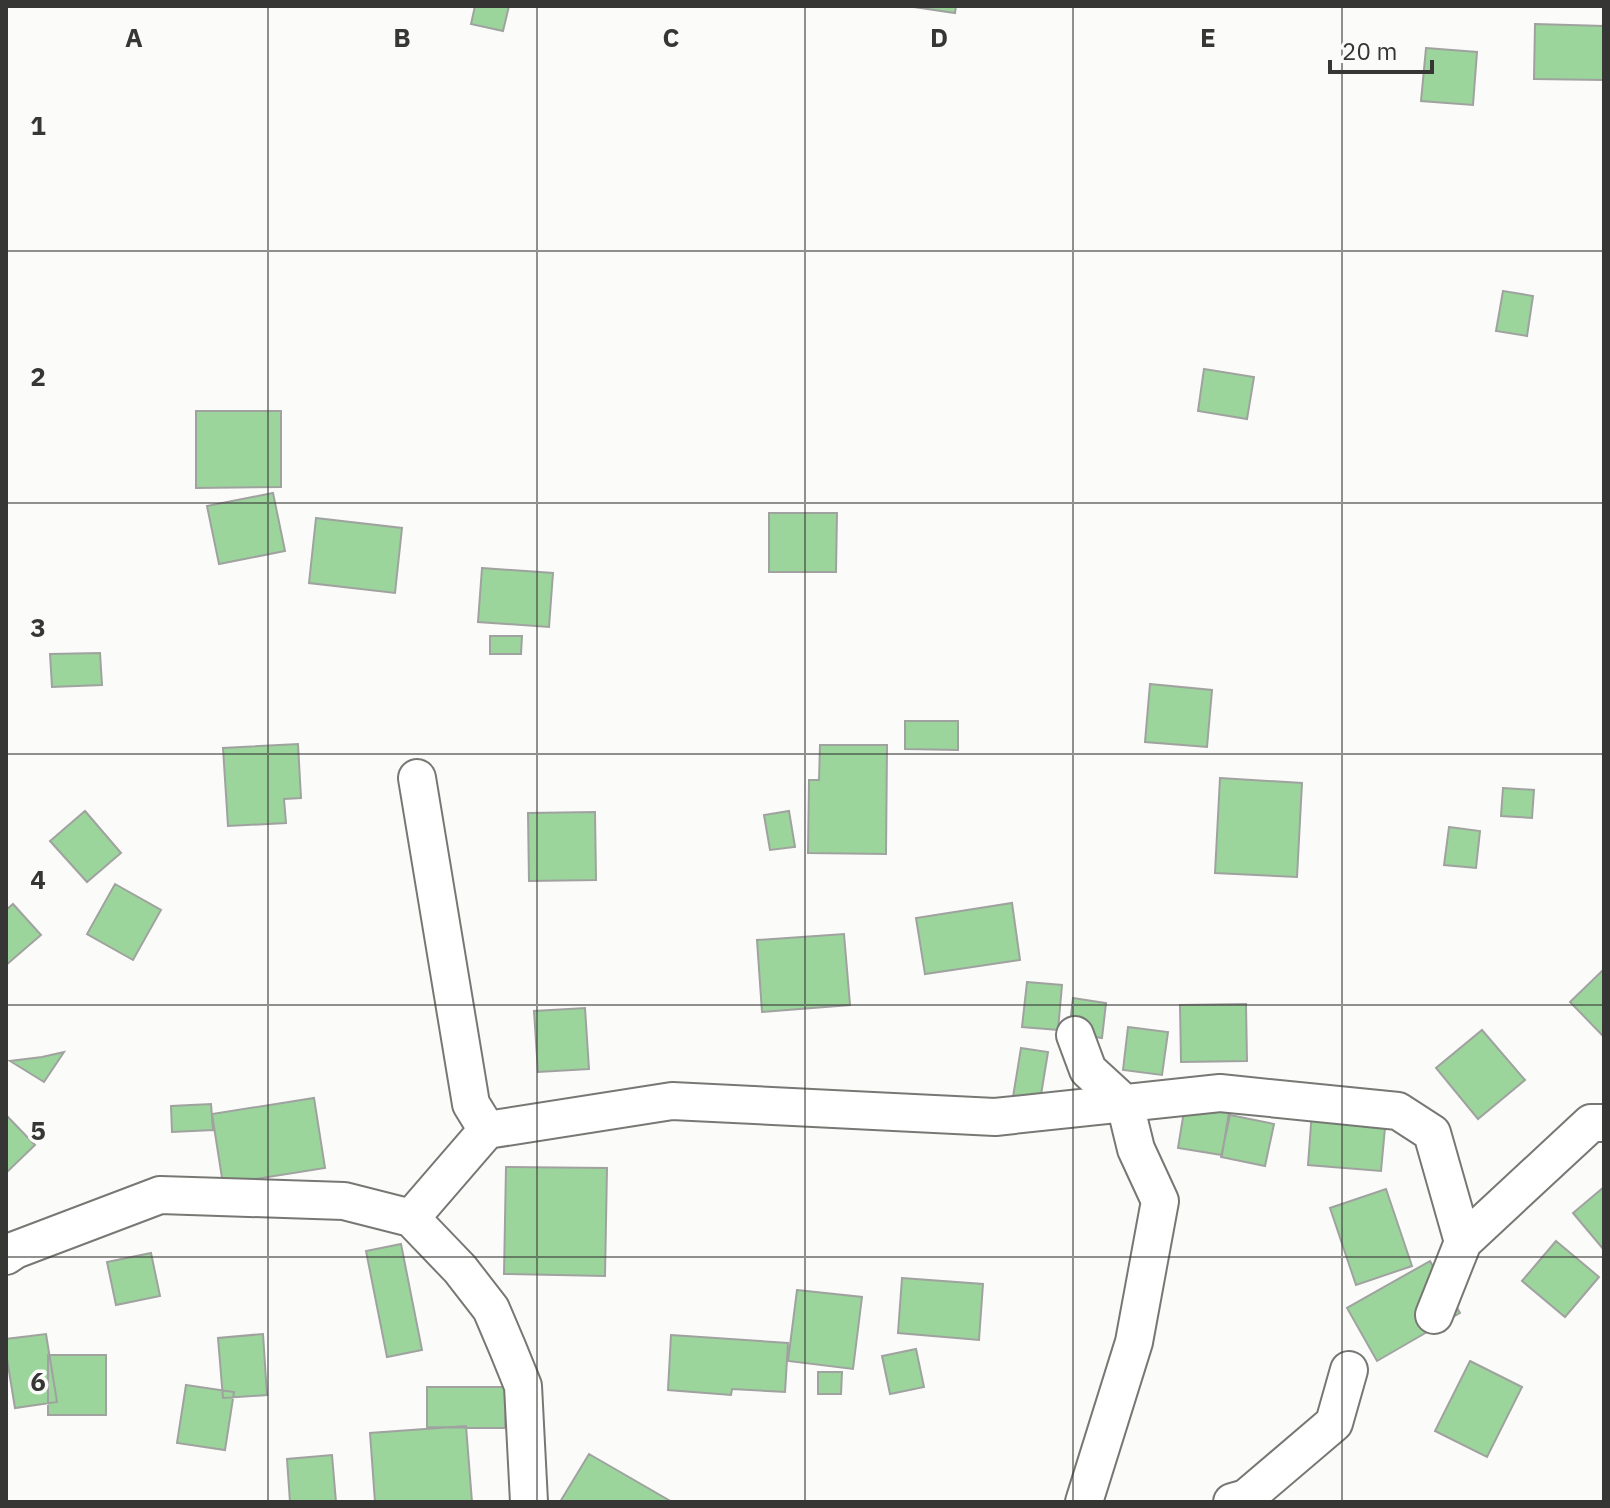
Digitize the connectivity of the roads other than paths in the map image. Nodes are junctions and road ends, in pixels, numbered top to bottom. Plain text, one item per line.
1 (417, 778) dead end
2 (1075, 1035) dead end
3 (1125, 1104) junction
4 (1604, 1123) edge
5 (487, 1130) junction
6 (411, 1218) junction
7 (1463, 1242) junction
8 (6, 1256) edge
9 (1434, 1315) dead end
10 (1349, 1370) dead end
11 (529, 1502) edge
12 (1084, 1502) edge
13 (1232, 1502) edge

1 - 5 street
2 - 3 street
3 - 5 street
3 - 7 street
3 - 12 street
4 - 7 street
5 - 6 street
6 - 8 street
6 - 11 street
7 - 9 street
10 - 13 street

